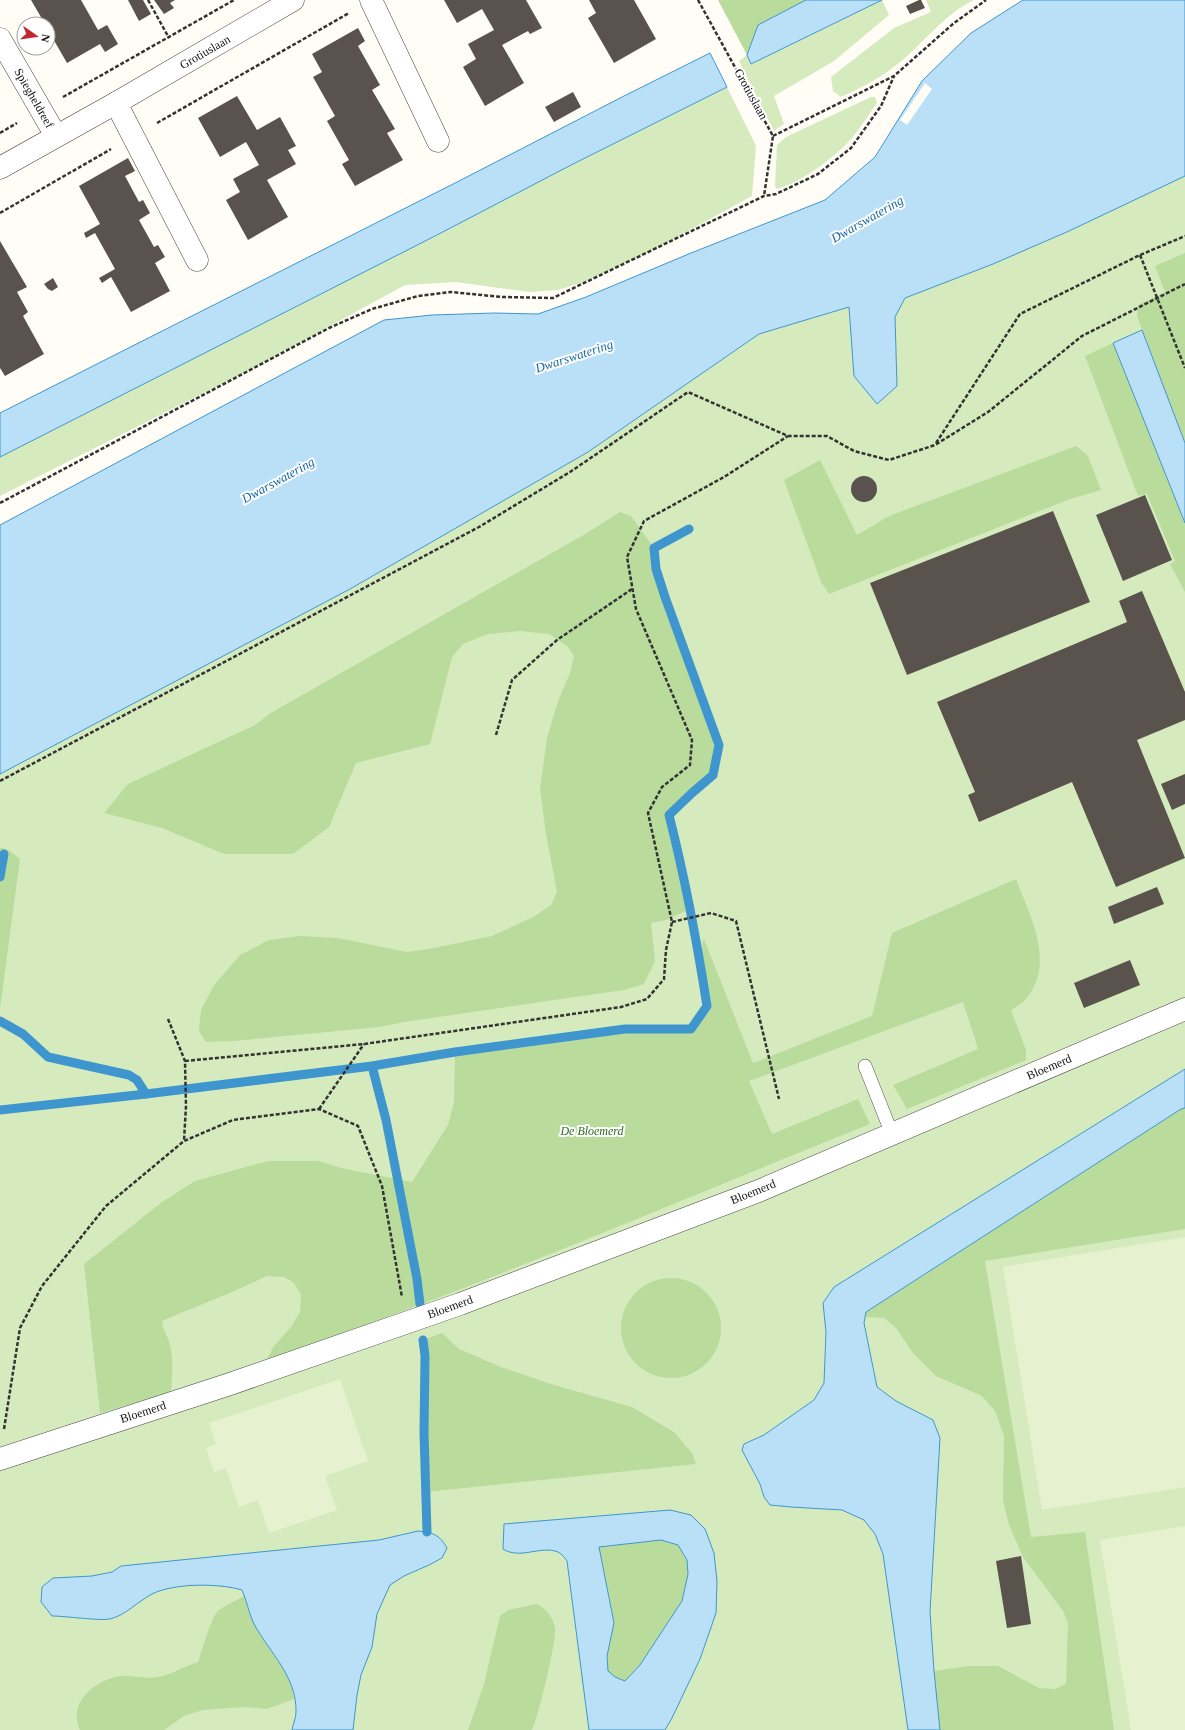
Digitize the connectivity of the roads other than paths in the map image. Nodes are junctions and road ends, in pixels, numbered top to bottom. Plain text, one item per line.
1 (293, 0) edge
2 (371, 0) edge
3 (0, 39) edge
4 (116, 103) junction
5 (56, 136) junction
6 (438, 142) dead end
7 (0, 168) edge
8 (197, 260) dead end
9 (1185, 1009) edge
10 (865, 1066) dead end
11 (892, 1134) junction
12 (0, 1459) edge

1 - 4 street, Grotiuslaan
2 - 6 street
3 - 5 street, Spiegheldreef
4 - 5 street, Grotiuslaan
4 - 8 street
5 - 7 street, Grotiuslaan
9 - 11 street, Bloemerd
10 - 11 lane
11 - 12 street, Bloemerd

